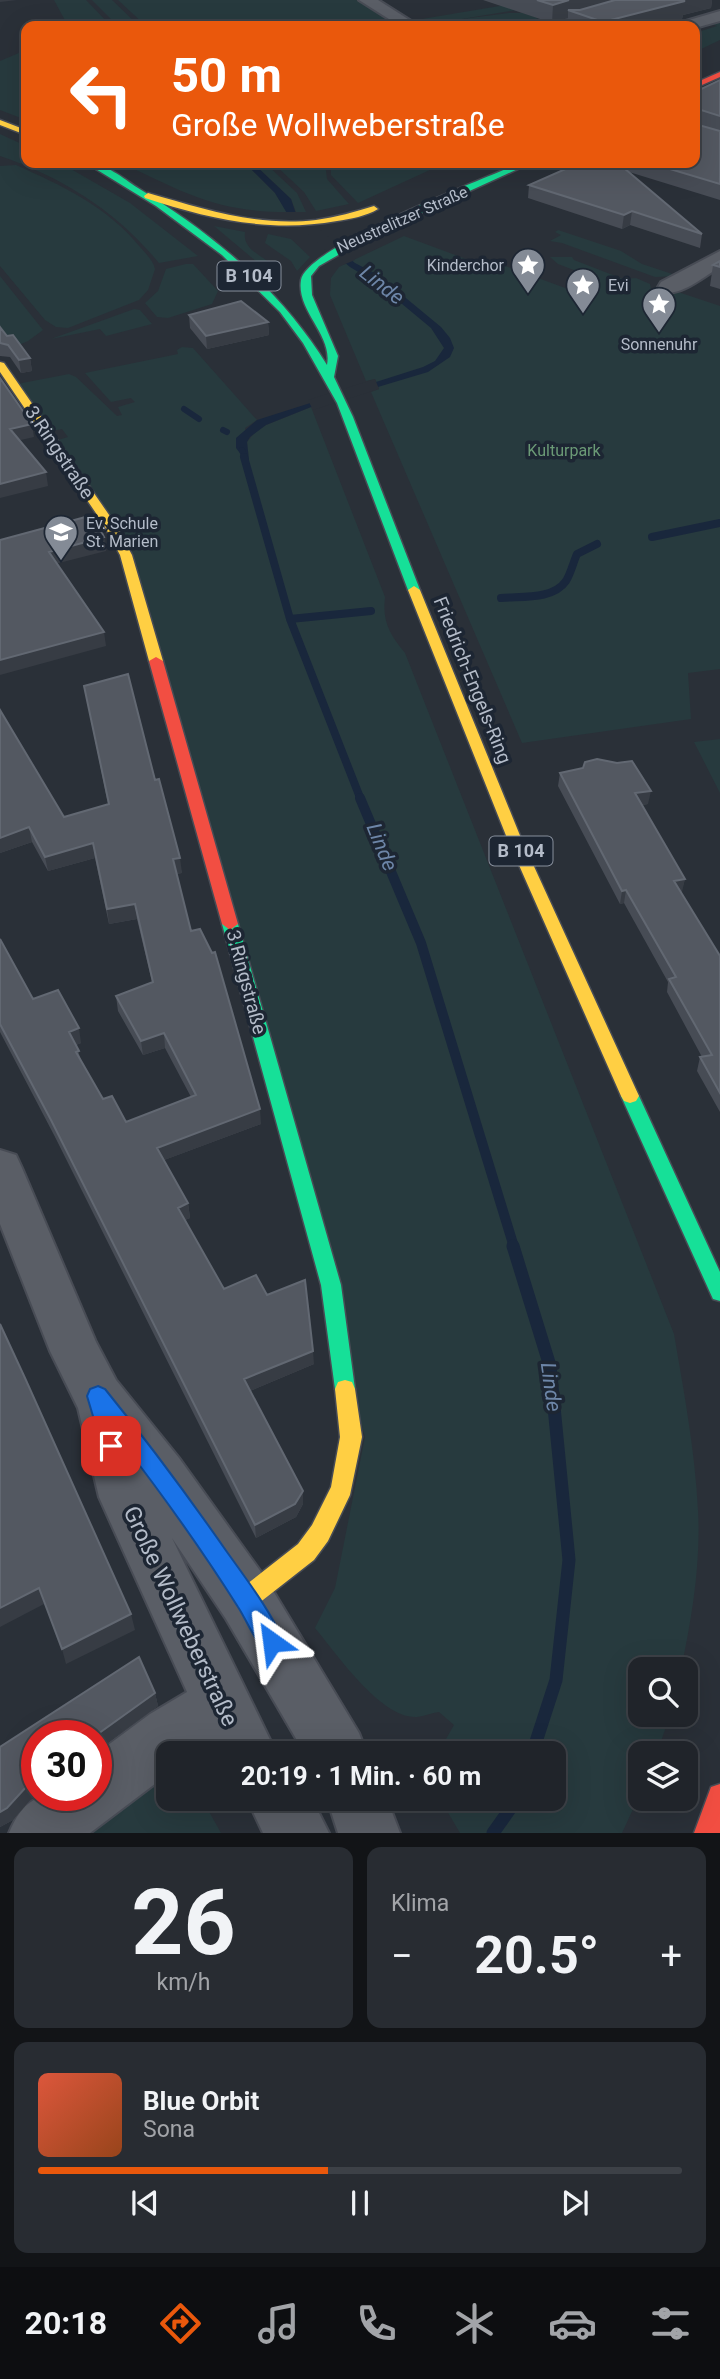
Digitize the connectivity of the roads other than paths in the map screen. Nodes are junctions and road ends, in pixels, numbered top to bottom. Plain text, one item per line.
1 (367, 0) edge
2 (648, 0) edge
3 (720, 16) edge
4 (403, 21) edge
5 (578, 21) edge
6 (700, 22) edge
7 (720, 58) edge
8 (700, 66) edge
9 (720, 74) edge
10 (700, 84) edge
11 (0, 122) edge
12 (21, 131) edge
13 (99, 168) edge
14 (516, 168) edge
15 (148, 196) junction
16 (385, 205) dead end
17 (720, 258) edge
18 (669, 286) dead end
19 (1, 367) edge
20 (335, 390) junction
21 (0, 1168) edge
22 (720, 1293) edge
23 (98, 1396) junction
24 (246, 1598) junction
25 (235, 1729) edge
26 (330, 1741) edge
27 (112, 1779) edge
28 (720, 1796) edge
29 (70, 1811) edge
30 (284, 1811) edge
31 (361, 1811) edge
32 (40, 1833) edge
33 (298, 1833) edge
34 (369, 1833) edge
35 (707, 1833) edge

1 - 4 street
2 - 5 street
3 - 6 street
7 - 8 main road
9 - 10 main road
11 - 12 main road
13 - 15 main road, Friedrich-Engels-Ring / B 104
14 - 20 main road, Neustrelitzer Straße
15 - 16 main road, Neustrelitzer Straße
15 - 20 main road, Friedrich-Engels-Ring / B 104
17 - 18 street
19 - 24 main road, 3.Ringstraße
20 - 22 main road, Friedrich-Engels-Ring / B 104
21 - 23 street, Große Wollweberstraße
23 - 24 street, Große Wollweberstraße
23 - 25 street, Große Wollweberstraße
24 - 26 street, Große Wollweberstraße
25 - 27 street
28 - 35 main road
29 - 32 street
30 - 33 street
31 - 34 street

